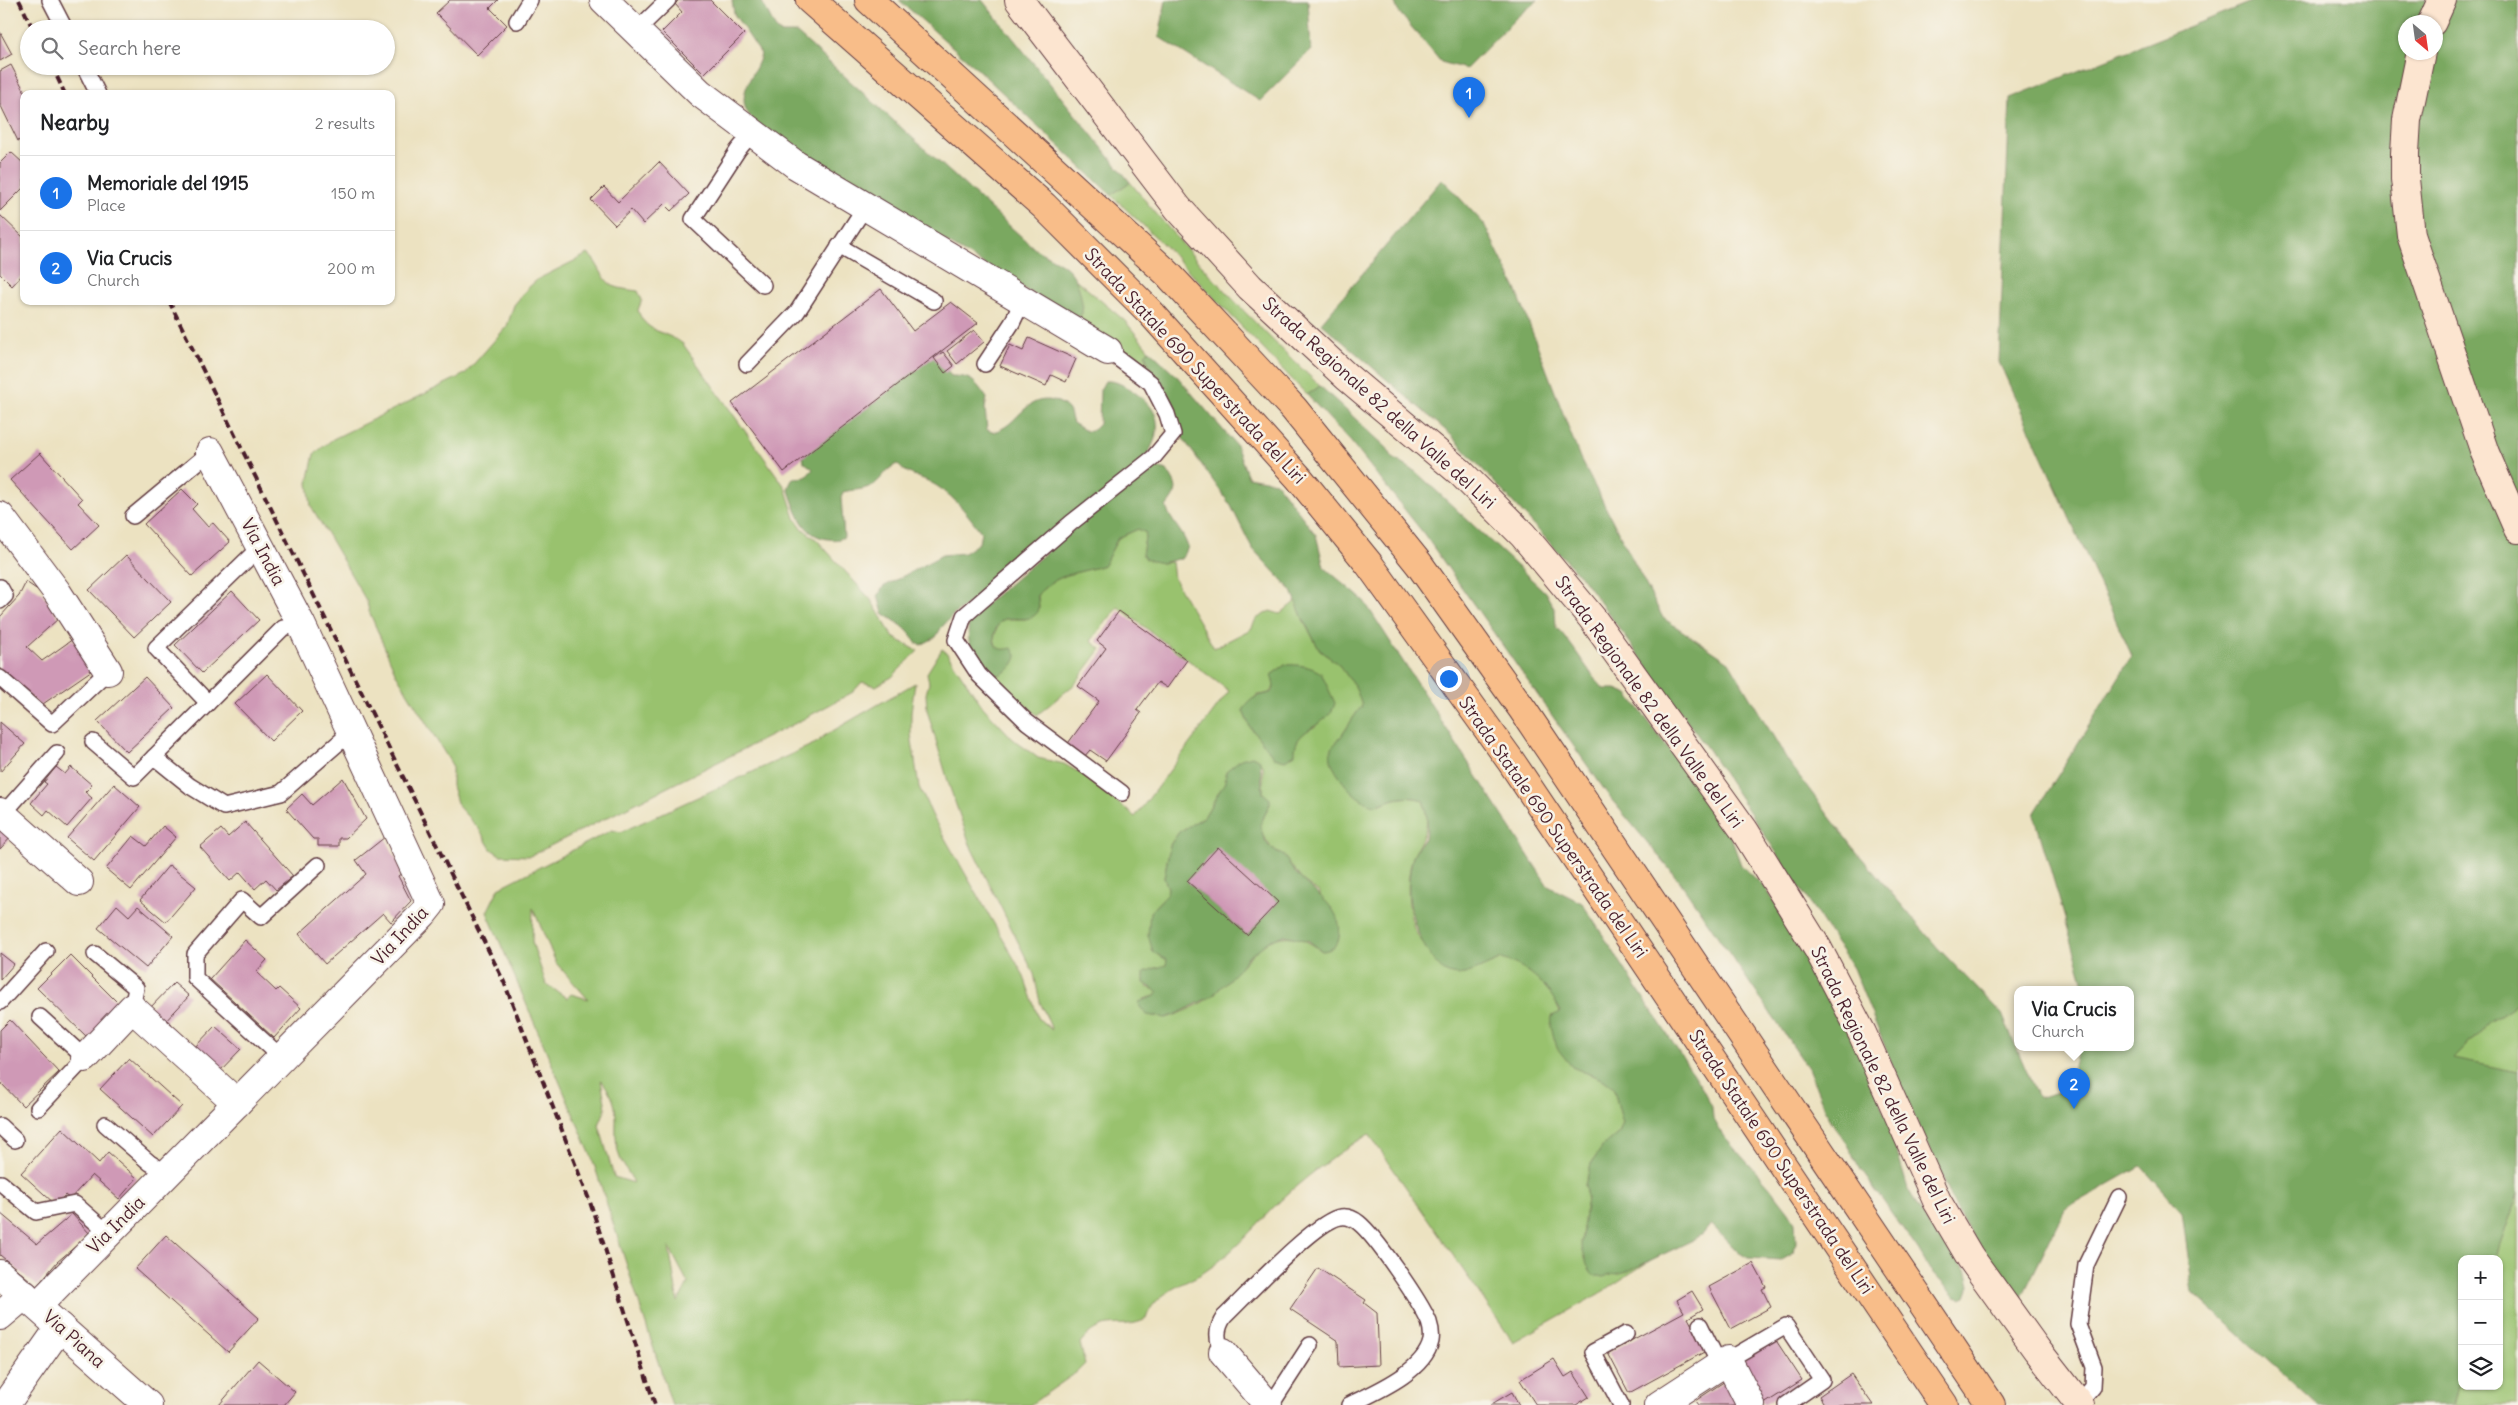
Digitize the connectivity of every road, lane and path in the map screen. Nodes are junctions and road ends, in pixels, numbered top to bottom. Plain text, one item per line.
1 (50, 0) edge
2 (530, 0) edge
3 (604, 0) edge
4 (668, 0) edge
5 (810, 0) edge
6 (868, 0) edge
7 (1019, 0) edge
8 (2442, 0) edge
9 (2435, 15) edge
10 (60, 20) edge
11 (517, 21) dead end
12 (636, 31) junction
13 (2419, 60) edge
14 (88, 75) edge
15 (96, 90) edge
16 (752, 132) junction
17 (865, 206) junction
18 (839, 246) junction
19 (763, 285) dead end
20 (1023, 300) junction
21 (934, 301) dead end
22 (1108, 351) joint
23 (747, 364) dead end
24 (985, 364) dead end
25 (210, 452) joint
26 (0, 516) edge
27 (134, 516) dead end
28 (2518, 529) edge
29 (260, 547) junction
30 (0, 587) edge
31 (0, 601) edge
32 (301, 624) junction
33 (108, 671) joint
34 (0, 678) edge
35 (208, 703) junction
36 (351, 732) junction
37 (93, 742) dead end
38 (57, 754) dead end
39 (154, 757) junction
40 (1122, 793) dead end
41 (1, 813) edge
42 (318, 865) dead end
43 (79, 882) dead end
44 (46, 951) dead end
45 (95, 954) dead end
46 (0, 1002) edge
47 (132, 1008) junction
48 (40, 1016) dead end
49 (85, 1058) junction
50 (282, 1058) junction
51 (237, 1103) junction
52 (38, 1108) dead end
53 (105, 1124) dead end
54 (0, 1126) edge
55 (15, 1140) dead end
56 (167, 1174) junction
57 (1, 1184) edge
58 (2119, 1197) dead end
59 (108, 1233) junction
60 (0, 1274) edge
61 (31, 1300) junction
62 (0, 1316) edge
63 (1700, 1325) dead end
64 (60, 1327) junction
65 (1626, 1334) dead end
66 (1310, 1345) dead end
67 (1223, 1352) joint
68 (1724, 1363) junction
69 (4, 1401) edge
70 (2079, 1404) edge
71 (148, 1405) edge
72 (1270, 1405) edge
73 (1350, 1405) edge
74 (1621, 1405) edge
75 (1658, 1405) edge
76 (1751, 1405) edge
77 (1786, 1405) edge
78 (1944, 1405) edge
79 (1991, 1405) edge

1 - 10 lane
2 - 11 lane
3 - 12 street
4 - 12 lane
5 - 78 highway, Strada Statale 690 Superstrada del Liri
6 - 79 highway, Strada Statale 690 Superstrada del Liri
7 - 70 main road, Strada Regionale 82 della Valle del Liri
8 - 9 main road
12 - 16 street
13 - 28 main road
14 - 15 lane
16 - 17 street
16 - 19 lane
17 - 18 lane
17 - 20 street
18 - 21 lane
18 - 23 lane
20 - 22 street
20 - 24 lane
22 - 40 lane
25 - 27 lane
25 - 29 street, Via India
26 - 33 street
29 - 32 street, Via India
29 - 35 lane
30 - 31 lane
32 - 35 lane
32 - 36 street, Via India
33 - 34 lane
35 - 39 lane
36 - 39 lane
36 - 50 street, Via India
37 - 39 lane
38 - 41 lane
41 - 43 street
42 - 50 lane
44 - 46 lane
45 - 47 lane
47 - 49 street
47 - 51 street
48 - 49 lane
49 - 52 lane
50 - 51 street, Via India
51 - 56 street, Via India
53 - 56 lane
54 - 55 lane
56 - 59 street, Via India
57 - 59 lane
58 - 70 lane
59 - 61 street, Via India
60 - 61 street, Via Piana
61 - 62 street, Via India
61 - 64 street, Via Piana
63 - 68 lane
64 - 69 street
64 - 71 street, Via Piana
65 - 74 lane
66 - 72 lane
67 - 72 street
67 - 73 lane
68 - 75 street
68 - 76 street
68 - 77 lane

